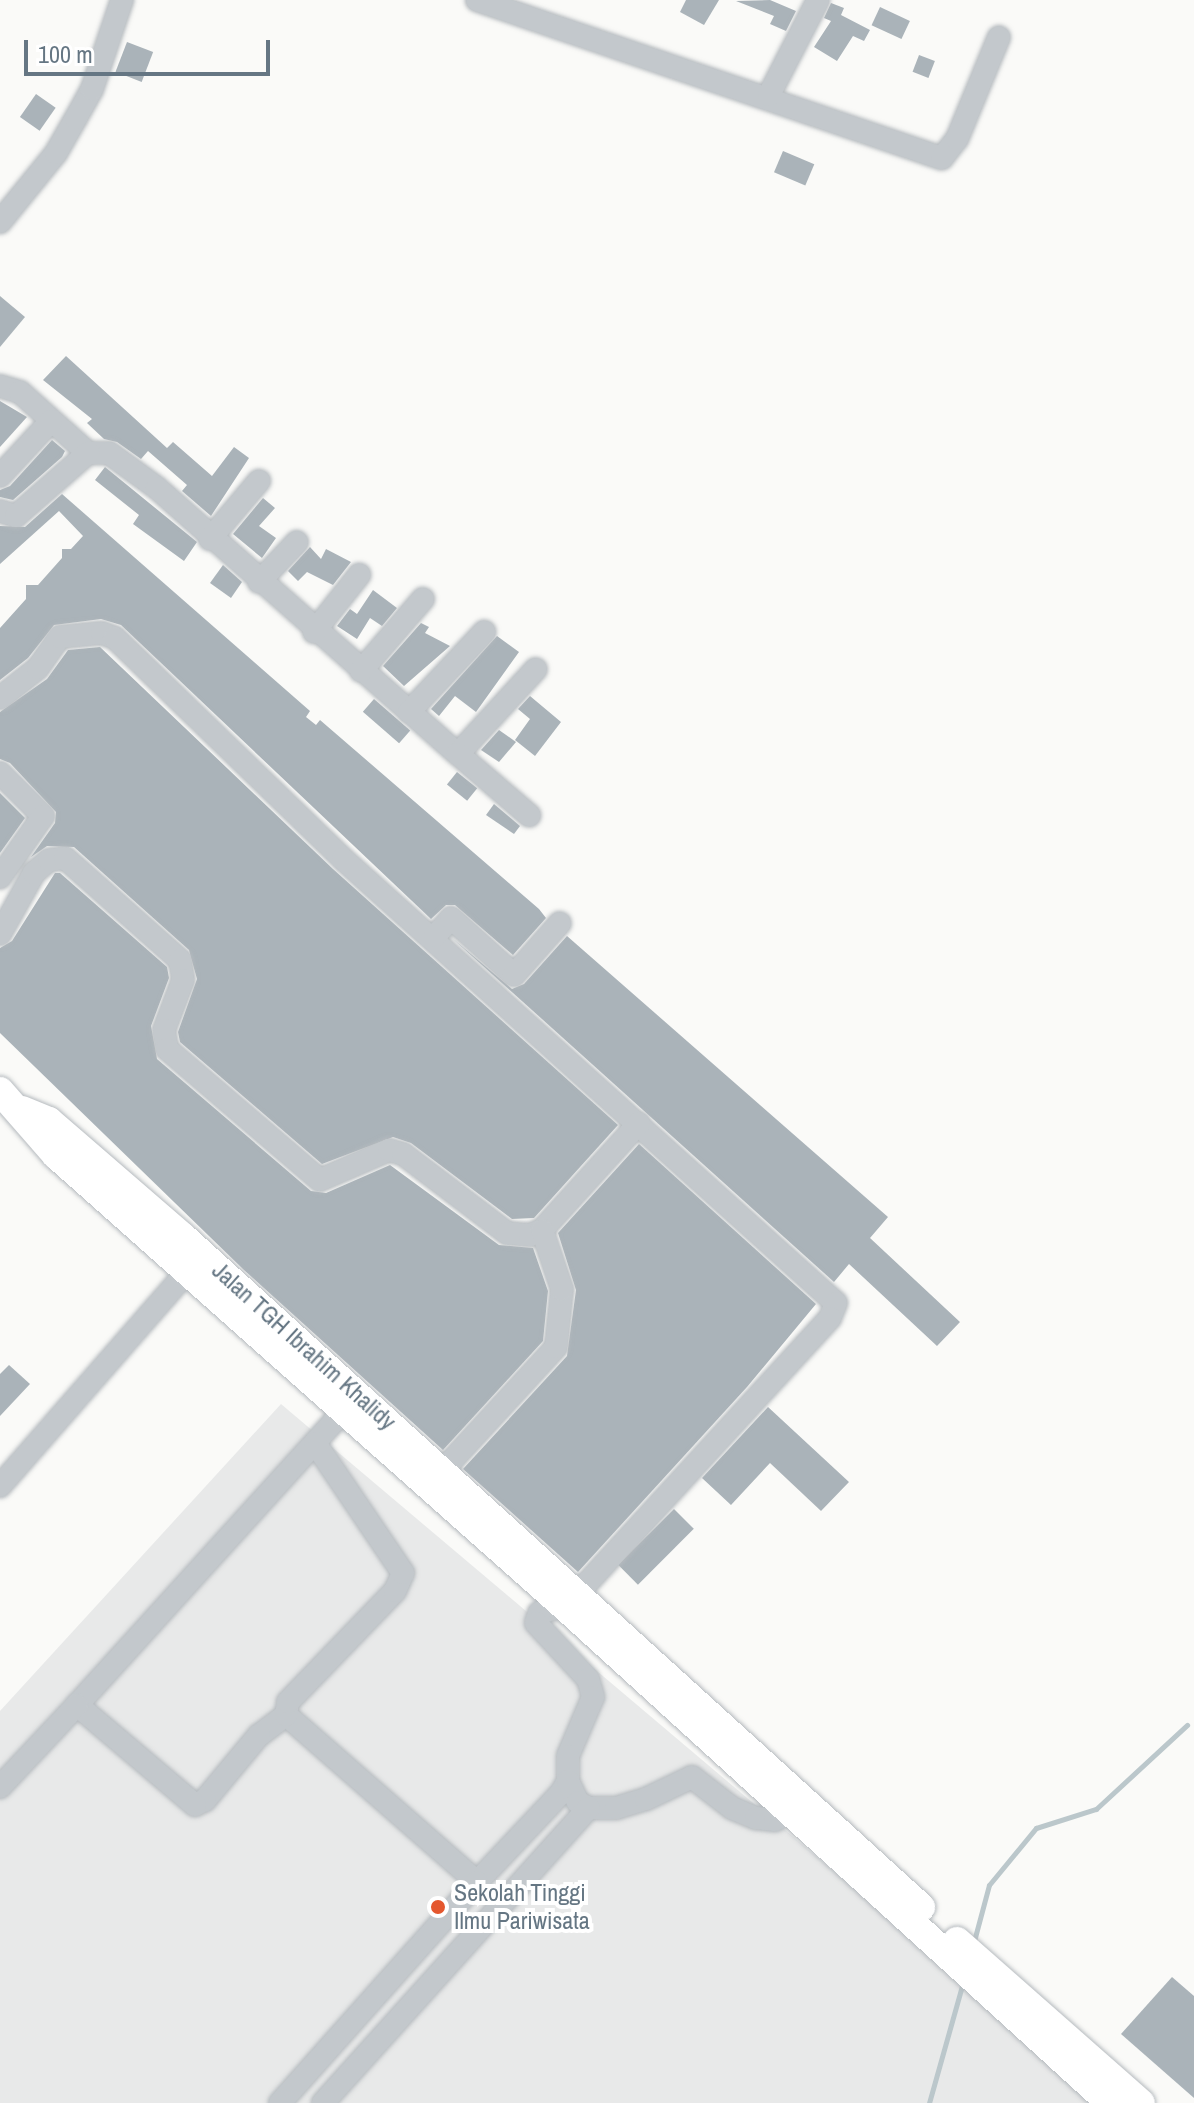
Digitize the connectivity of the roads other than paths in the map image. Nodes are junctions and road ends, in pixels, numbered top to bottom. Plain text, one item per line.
1 (122, 0) edge
2 (477, 0) edge
3 (818, 0) edge
4 (999, 37) dead end
5 (769, 95) junction
6 (0, 222) edge
7 (0, 386) edge
8 (51, 421) junction
9 (88, 453) junction
10 (0, 476) edge
11 (259, 481) dead end
12 (0, 511) edge
13 (210, 539) junction
14 (297, 542) dead end
15 (359, 575) dead end
16 (259, 582) junction
17 (423, 599) dead end
18 (314, 632) junction
19 (484, 632) dead end
20 (536, 669) dead end
21 (361, 671) junction
22 (0, 698) edge
23 (409, 712) junction
24 (458, 754) junction
25 (0, 773) edge
26 (529, 815) dead end
27 (0, 877) edge
28 (560, 923) dead end
29 (0, 934) edge
30 (435, 936) junction
31 (0, 1091) edge
32 (22, 1110) junction
33 (639, 1123) junction
34 (542, 1230) junction
35 (189, 1269) junction
36 (344, 1411) junction
37 (315, 1443) junction
38 (443, 1470) junction
39 (0, 1486) edge
40 (571, 1600) junction
41 (77, 1705) junction
42 (286, 1715) junction
43 (568, 1781) junction
44 (0, 1787) edge
45 (589, 1808) junction
46 (790, 1812) junction
47 (477, 1882) junction
48 (955, 1951) junction
49 (996, 1989) junction
50 (280, 2103) edge
51 (323, 2103) edge
52 (1110, 2103) edge
53 (1141, 2103) edge

1 - 6 street
2 - 5 street
3 - 5 street
4 - 5 street
7 - 8 street
8 - 9 street
8 - 10 street
9 - 12 street
9 - 13 street
11 - 13 street
13 - 16 street
14 - 16 street
15 - 18 street
16 - 18 street
17 - 21 street
18 - 21 street
19 - 23 street
20 - 24 street
21 - 23 street
22 - 30 street
23 - 24 street
24 - 26 street
25 - 27 street
28 - 30 street
29 - 34 street
30 - 33 street
31 - 32 main road, Jalan TGH Ibrahim Khalidy
32 - 35 main road, Jalan TGH Ibrahim Khalidy
32 - 38 main road, Jalan TGH Ibrahim Khalidy
33 - 34 street
33 - 40 street
34 - 38 street
35 - 36 main road, Jalan TGH Ibrahim Khalidy
35 - 39 street
36 - 37 street
36 - 40 main road, Jalan TGH Ibrahim Khalidy
37 - 41 street
37 - 42 street
38 - 40 main road, Jalan TGH Ibrahim Khalidy
40 - 43 street
40 - 46 main road
40 - 48 main road
41 - 42 street
41 - 44 street
42 - 47 street
43 - 45 street
43 - 47 street
45 - 46 street
45 - 51 street
46 - 48 main road
47 - 50 street
48 - 49 main road
49 - 52 main road
49 - 53 main road

